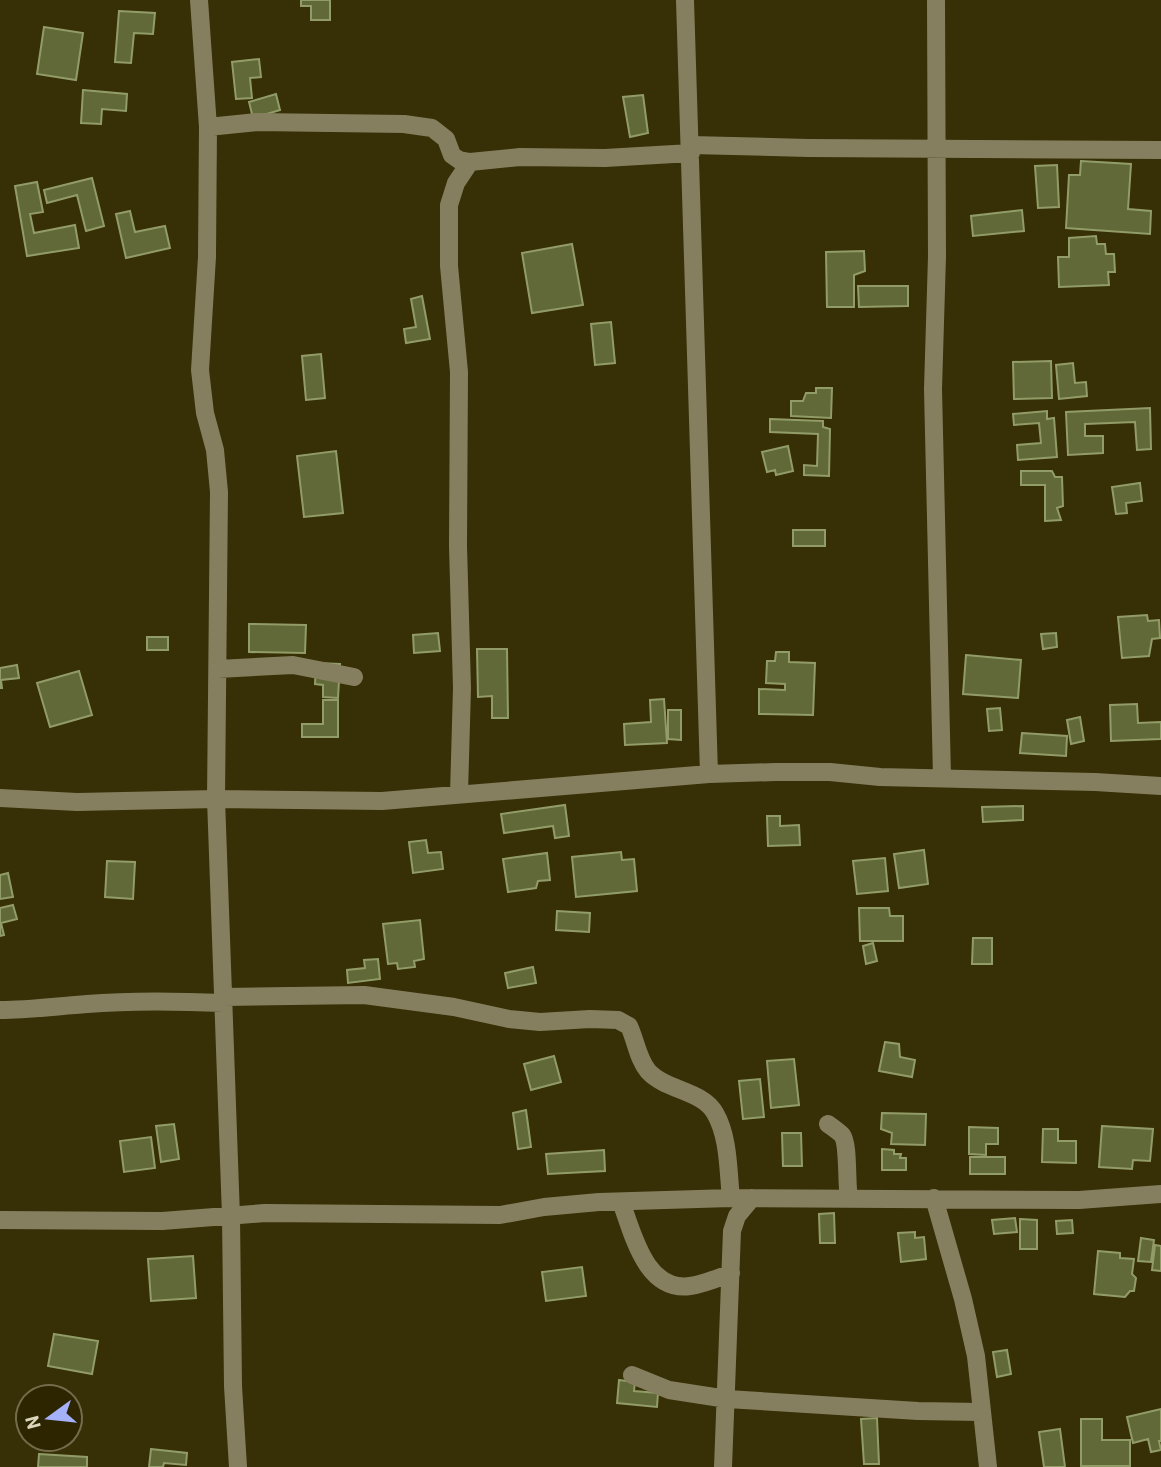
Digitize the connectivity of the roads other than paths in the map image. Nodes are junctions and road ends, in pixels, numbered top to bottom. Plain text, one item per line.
1 (199, 0) edge
2 (685, 0) edge
3 (936, 0) edge
4 (208, 127) junction
5 (938, 148) junction
6 (691, 149) junction
7 (1161, 150) edge
8 (470, 162) junction
9 (218, 670) junction
10 (354, 677) dead end
11 (709, 774) junction
12 (942, 777) junction
13 (1161, 786) edge
14 (459, 794) junction
15 (0, 798) edge
16 (216, 799) junction
17 (224, 1000) junction
18 (0, 1010) edge
19 (828, 1124) dead end
20 (1161, 1194) edge
21 (731, 1198) junction
22 (752, 1198) junction
23 (849, 1198) junction
24 (934, 1198) junction
25 (621, 1202) junction
26 (230, 1216) junction
27 (0, 1220) edge
28 (731, 1273) junction
29 (632, 1374) dead end
30 (727, 1399) junction
31 (981, 1412) junction
32 (238, 1467) edge
33 (723, 1467) edge
34 (988, 1467) edge

1 - 4 street
2 - 6 street
3 - 5 street
4 - 8 street
4 - 9 street
5 - 6 street
5 - 7 street
5 - 12 street
6 - 8 street
6 - 11 street
8 - 14 street
9 - 10 street
9 - 16 street
11 - 12 street
11 - 14 street
12 - 13 street
14 - 16 street
15 - 16 street
16 - 17 street
17 - 18 street
17 - 21 street
17 - 26 street
19 - 23 street
20 - 24 street
21 - 22 street
21 - 25 street
22 - 23 street
22 - 28 street
23 - 24 street
24 - 31 street
25 - 26 street
25 - 28 street
26 - 27 street
26 - 32 street
28 - 30 street
29 - 30 street
30 - 31 street
30 - 33 street
31 - 34 street

